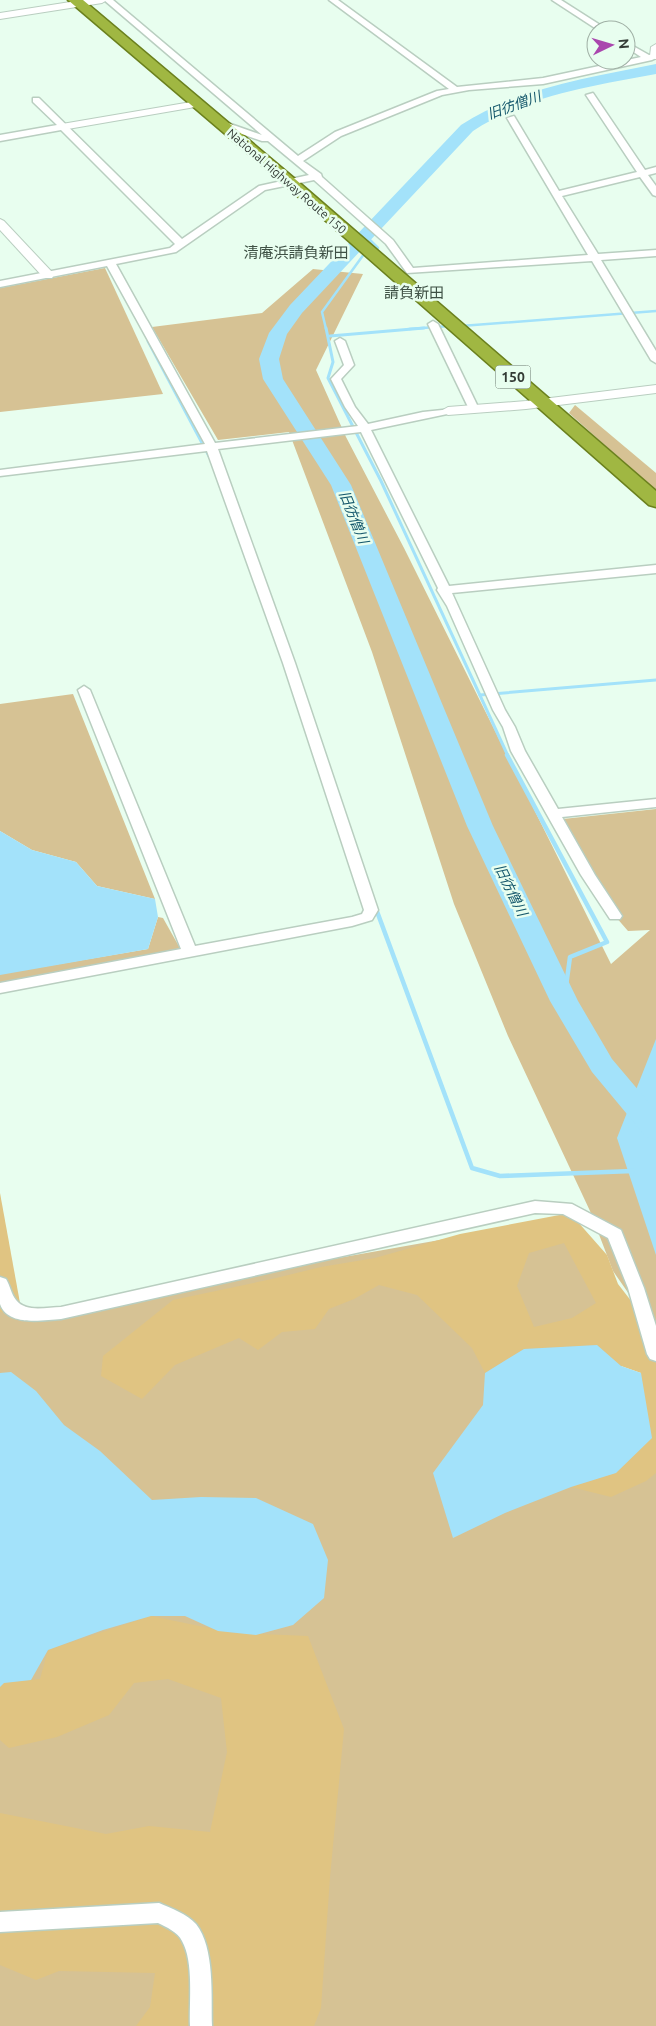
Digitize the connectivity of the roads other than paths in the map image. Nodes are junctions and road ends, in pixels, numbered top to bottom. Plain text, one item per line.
1 (102, 0) edge
2 (108, 0) edge
3 (333, 0) edge
4 (556, 0) edge
5 (77, 2) edge
6 (0, 16) edge
7 (588, 20) edge
8 (636, 48) edge
9 (654, 55) edge
10 (455, 90) junction
11 (590, 95) dead end
12 (36, 100) dead end
13 (210, 102) junction
14 (511, 118) dead end
15 (222, 124) junction
16 (62, 127) junction
17 (0, 138) edge
18 (282, 148) junction
19 (298, 160) junction
20 (656, 170) edge
21 (643, 173) junction
22 (318, 176) junction
23 (290, 182) junction
24 (656, 193) edge
25 (557, 194) junction
26 (0, 222) edge
27 (181, 244) junction
28 (656, 253) edge
29 (596, 257) junction
30 (110, 263) junction
31 (48, 275) junction
32 (0, 284) edge
33 (433, 324) dead end
34 (340, 341) dead end
35 (656, 360) edge
36 (656, 389) edge
37 (541, 402) junction
38 (474, 409) junction
39 (448, 412) joint
40 (365, 428) junction
41 (212, 448) junction
42 (0, 473) edge
43 (656, 501) edge
44 (656, 569) edge
45 (443, 590) junction
46 (84, 690) dead end
47 (656, 803) edge
48 (554, 814) junction
49 (615, 916) dead end
50 (190, 952) junction
51 (0, 988) edge
52 (0, 1283) edge
53 (656, 1354) edge
54 (0, 1922) edge
55 (201, 2026) edge

1 - 5 street
2 - 13 street
3 - 10 street
4 - 7 street
5 - 6 street
5 - 13 highway, National Highway Route 150 / 150
8 - 9 street
9 - 10 street
10 - 19 street
11 - 21 street
12 - 16 street
13 - 15 highway, National Highway Route 150 / 150
13 - 16 street
13 - 18 street
14 - 25 street
15 - 18 street
15 - 23 highway, National Highway Route 150 / 150
16 - 17 street
16 - 27 street
18 - 19 street
19 - 22 street
20 - 21 street
21 - 24 street
21 - 25 street
22 - 23 street
22 - 29 street
23 - 27 street
23 - 37 highway, National Highway Route 150 / 150
25 - 29 street
26 - 31 street
27 - 30 street
28 - 29 street
29 - 35 street
30 - 31 street
30 - 41 street
31 - 32 street
33 - 38 street
34 - 40 street
36 - 37 street
37 - 38 street
37 - 43 highway, National Highway Route 150 / 150
38 - 39 street
39 - 40 street
40 - 41 street
40 - 45 street
41 - 42 street
41 - 50 street
44 - 45 street
45 - 48 street
46 - 50 street
47 - 48 street
48 - 49 street
50 - 51 street
52 - 53 street
54 - 55 street

